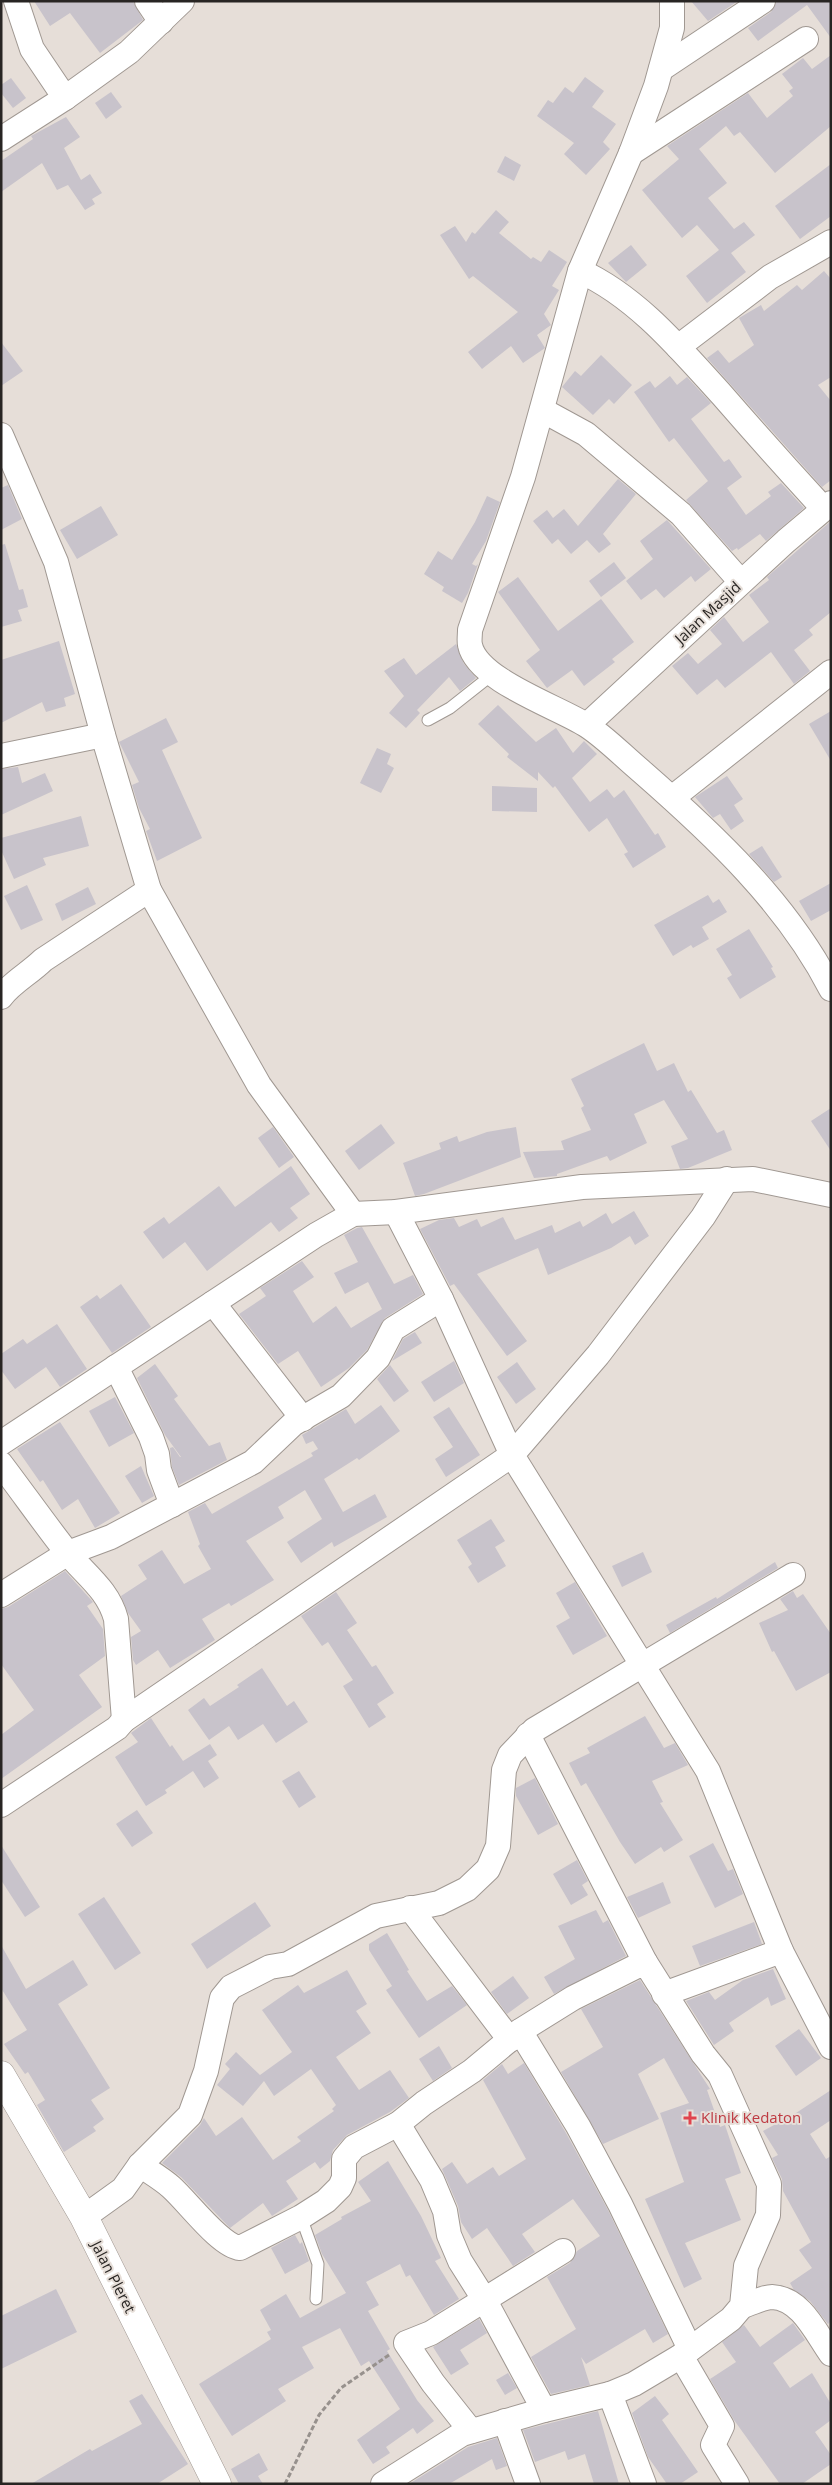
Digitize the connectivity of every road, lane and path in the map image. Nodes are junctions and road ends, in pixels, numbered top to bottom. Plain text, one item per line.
1 (16, 1) edge
2 (147, 1) edge
3 (182, 1) edge
4 (672, 1) edge
5 (763, 1) edge
6 (161, 22) junction
7 (806, 39) dead end
8 (661, 69) junction
9 (65, 98) junction
10 (1, 139) edge
11 (631, 152) junction
12 (831, 242) edge
13 (580, 271) junction
14 (678, 347) junction
15 (542, 410) junction
16 (1, 435) edge
17 (827, 506) edge
18 (741, 582) junction
19 (831, 672) edge
20 (493, 674) junction
21 (428, 720) dead end
22 (587, 725) junction
23 (102, 734) junction
24 (1, 756) edge
25 (672, 798) junction
26 (149, 890) junction
27 (831, 989) edge
28 (1, 997) edge
29 (728, 1179) junction
30 (831, 1196) edge
31 (396, 1212) junction
32 (353, 1214) junction
33 (441, 1299) junction
34 (213, 1303) junction
35 (116, 1367) junction
36 (303, 1419) junction
37 (1, 1443) edge
38 (512, 1455) junction
39 (1, 1464) edge
40 (172, 1504) junction
41 (68, 1553) junction
42 (793, 1576) dead end
43 (1, 1595) edge
44 (644, 1665) junction
45 (124, 1720) junction
46 (528, 1735) junction
47 (1, 1804) edge
48 (410, 1908) junction
49 (781, 1951) junction
50 (645, 1962) junction
51 (664, 1994) junction
52 (515, 2036) junction
53 (831, 2047) edge
54 (1, 2075) edge
55 (398, 2124) junction
56 (140, 2165) junction
57 (84, 2217) junction
58 (301, 2217) junction
59 (563, 2251) dead end
60 (316, 2299) dead end
61 (484, 2299) junction
62 (742, 2306) junction
63 (406, 2343) junction
64 (686, 2353) junction
65 (831, 2354) edge
66 (610, 2394) junction
67 (544, 2410) junction
68 (505, 2421) junction
69 (471, 2432) junction
70 (217, 2484) edge
71 (285, 2484) edge
72 (383, 2484) edge
73 (528, 2484) edge
74 (644, 2484) edge
75 (737, 2484) edge

1 - 9 street
2 - 6 street
3 - 6 street
4 - 8 street
5 - 8 street
6 - 9 street
7 - 11 street
8 - 11 street
9 - 10 street
11 - 13 street
12 - 14 street
13 - 14 street
13 - 15 street
14 - 17 street
15 - 18 street
15 - 20 street
16 - 23 street
17 - 18 street, Jalan Masjid
18 - 22 street, Jalan Masjid
19 - 25 street
20 - 21 lane
20 - 22 street
22 - 25 street
23 - 24 street
23 - 26 street
25 - 27 street
26 - 28 street
26 - 32 street
29 - 30 street
29 - 31 street
29 - 38 street
31 - 32 street
31 - 33 street
32 - 34 street
33 - 36 street
33 - 38 street
34 - 35 street
34 - 36 street
35 - 37 street
35 - 40 street
36 - 40 street
38 - 44 street
38 - 45 street
39 - 41 street
40 - 41 street
41 - 43 street
41 - 45 street
42 - 44 street
44 - 46 street
44 - 49 street
45 - 47 street
46 - 48 street
46 - 50 street
48 - 52 street
48 - 56 street
49 - 51 street
49 - 53 street
50 - 51 street
50 - 52 street
51 - 62 street
52 - 55 street
52 - 64 street
54 - 57 main road, Jalan Pleret
55 - 58 street
55 - 61 street
56 - 57 street
56 - 58 street
57 - 70 main road, Jalan Pleret
58 - 60 lane
59 - 61 street
61 - 63 street
61 - 67 street
62 - 64 street
62 - 65 street
63 - 69 street
63 - 71 path
64 - 66 street
64 - 75 street
66 - 67 street
66 - 74 street
67 - 68 street
68 - 69 street
68 - 73 street
69 - 72 street

